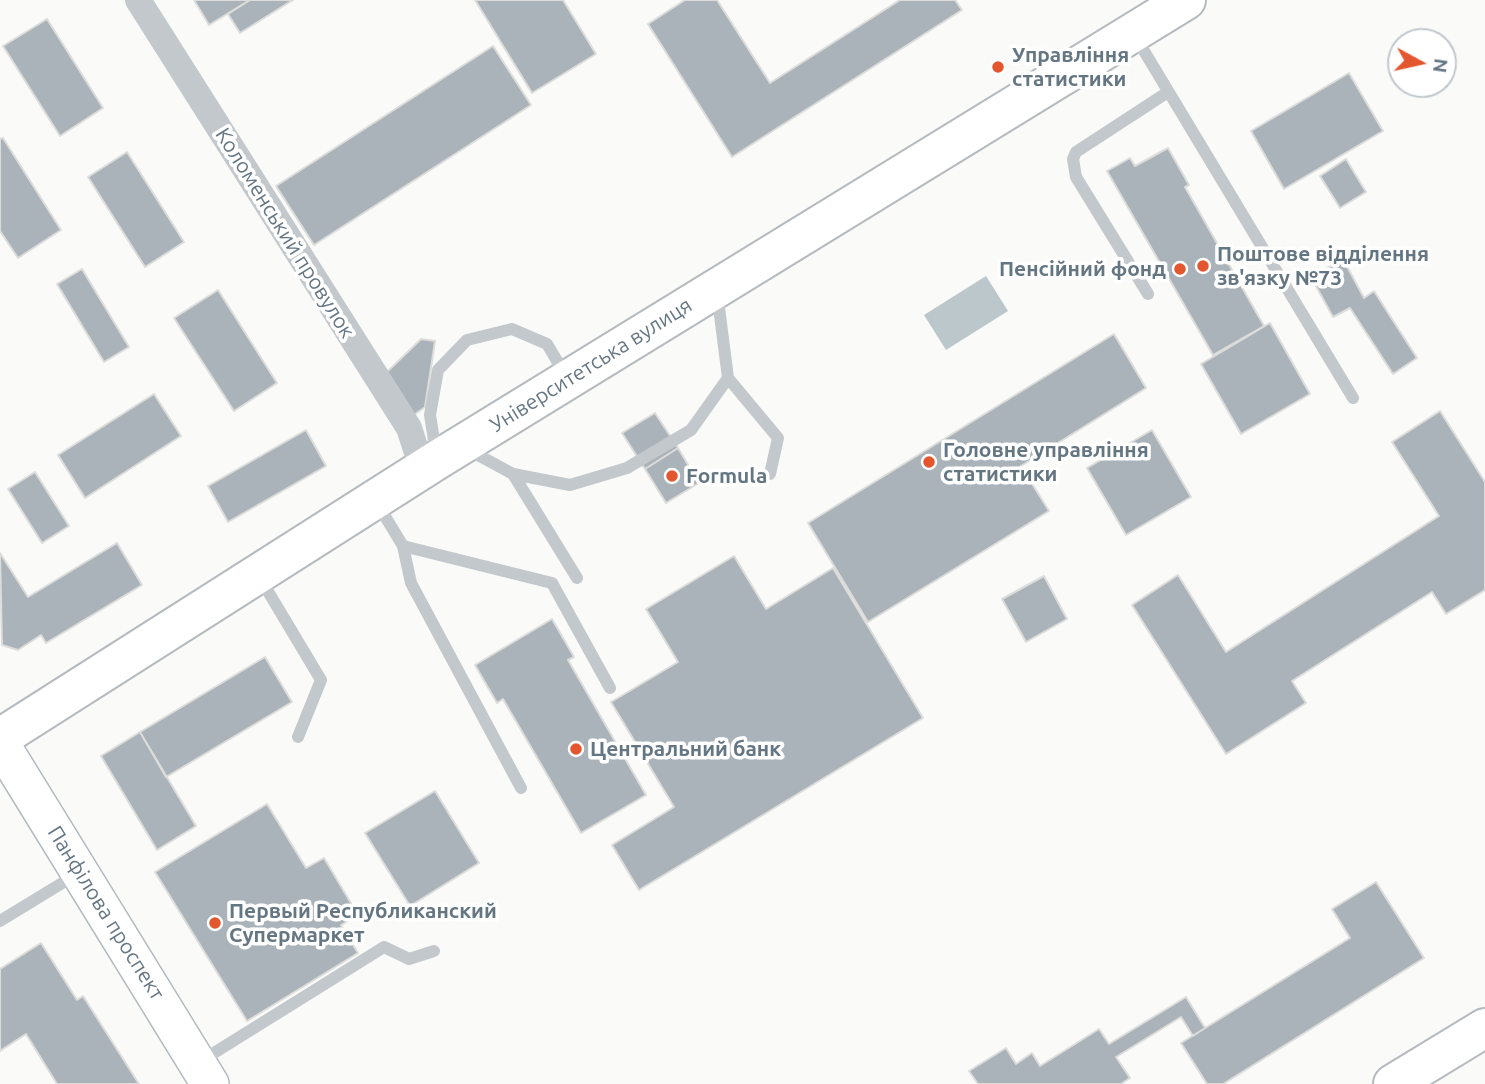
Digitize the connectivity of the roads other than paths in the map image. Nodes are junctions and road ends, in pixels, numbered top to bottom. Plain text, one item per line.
1 (138, 0) edge
2 (1186, 0) edge
3 (1133, 33) junction
4 (1168, 92) junction
5 (716, 287) junction
6 (1147, 295) dead end
7 (728, 378) junction
8 (568, 380) junction
9 (1353, 398) dead end
10 (440, 459) junction
11 (513, 474) junction
12 (770, 474) dead end
13 (375, 499) junction
14 (403, 546) junction
15 (258, 575) junction
16 (577, 578) dead end
17 (610, 688) dead end
18 (298, 737) dead end
19 (0, 738) edge
20 (0, 744) edge
21 (522, 788) dead end
22 (81, 872) junction
23 (0, 921) edge
24 (434, 951) dead end
25 (1485, 1028) edge
26 (204, 1074) edge
27 (1393, 1084) edge

1 - 10 street, Коломенський провулок
2 - 3 main road, Університетська вулиця
3 - 4 lane
3 - 5 main road, Університетська вулиця
4 - 6 lane
4 - 9 lane
5 - 7 lane
5 - 8 main road, Університетська вулиця
7 - 11 lane
7 - 12 lane
8 - 10 main road, Університетська вулиця
8 - 10 lane
10 - 11 lane
10 - 13 main road, Університетська вулиця
11 - 16 lane
13 - 14 lane
13 - 15 main road, Університетська вулиця
14 - 17 lane
14 - 21 lane
15 - 18 lane
15 - 19 main road, Університетська вулиця
20 - 22 main road, Панфілова проспект
22 - 23 lane
22 - 26 main road, Панфілова проспект
24 - 26 lane
25 - 27 main road

